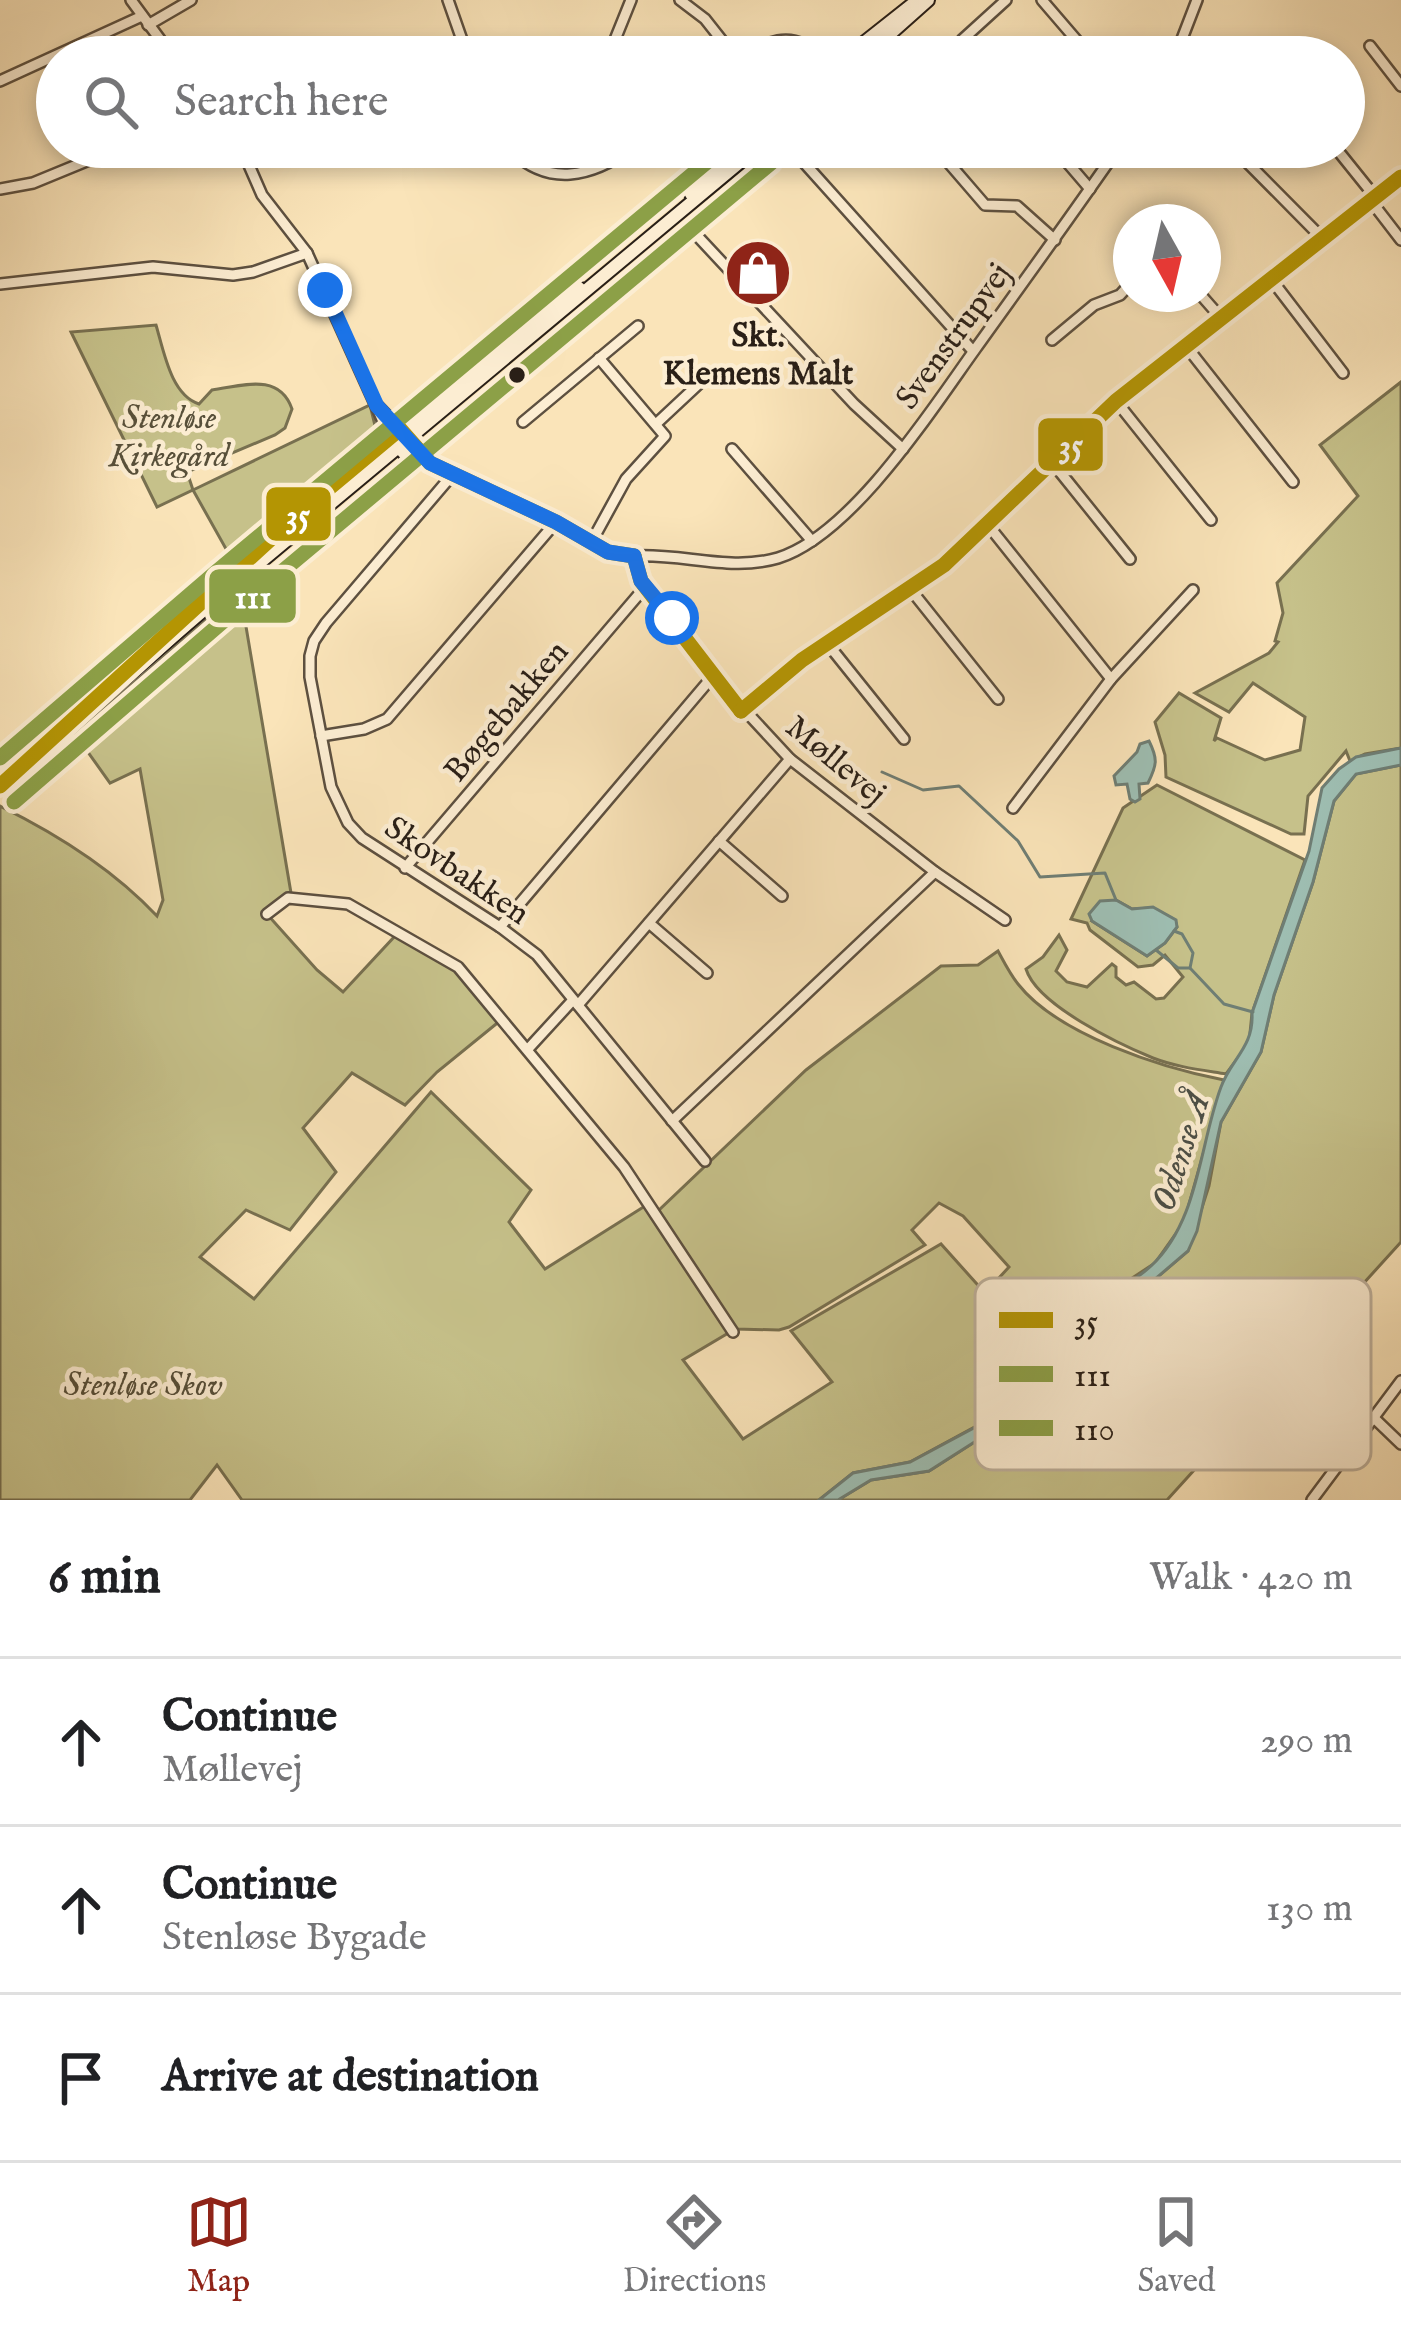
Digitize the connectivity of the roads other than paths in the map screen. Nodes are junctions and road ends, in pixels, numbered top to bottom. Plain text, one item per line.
1 (130, 0) edge
2 (191, 0) edge
3 (448, 0) edge
4 (632, 0) edge
5 (680, 0) edge
6 (918, 0) edge
7 (928, 0) edge
8 (1006, 0) edge
9 (1042, 0) edge
10 (1197, 0) edge
11 (145, 21) junction
12 (108, 36) edge
13 (157, 36) edge
14 (461, 36) edge
15 (615, 36) edge
16 (720, 36) edge
17 (873, 36) edge
18 (888, 36) edge
19 (966, 36) edge
20 (1073, 36) edge
21 (1183, 36) edge
22 (1370, 46) dead end
23 (36, 65) edge
24 (0, 80) edge
25 (1401, 86) edge
26 (68, 168) edge
27 (250, 168) edge
28 (541, 168) edge
29 (603, 168) edge
30 (719, 168) edge
31 (732, 168) edge
32 (809, 168) edge
33 (953, 168) edge
34 (1072, 168) edge
35 (1104, 168) edge
36 (1253, 168) edge
37 (1350, 168) edge
38 (1401, 178) edge
39 (1090, 189) junction
40 (0, 190) edge
41 (1373, 200) junction
42 (689, 227) dead end
43 (1323, 239) junction
44 (1055, 240) junction
45 (1401, 240) edge
46 (307, 254) junction
47 (1271, 280) junction
48 (0, 284) edge
49 (1113, 298) edge
50 (1216, 312) edge
51 (1222, 319) junction
52 (638, 326) dead end
53 (1052, 340) dead end
54 (1186, 346) junction
55 (974, 351) junction
56 (599, 358) junction
57 (1343, 373) dead end
58 (704, 380) dead end
59 (1116, 401) junction
60 (524, 422) dead end
61 (657, 423) junction
62 (399, 438) junction
63 (732, 449) dead end
64 (903, 449) junction
65 (1052, 462) junction
66 (453, 474) junction
67 (1293, 482) dead end
68 (1211, 520) dead end
69 (556, 522) junction
70 (988, 525) junction
71 (592, 541) junction
72 (812, 541) junction
73 (634, 556) junction
74 (1130, 559) dead end
75 (646, 586) junction
76 (911, 590) junction
77 (1192, 590) dead end
78 (826, 644) junction
79 (713, 676) junction
80 (1111, 679) junction
81 (998, 699) dead end
82 (741, 711) junction
83 (321, 736) junction
84 (904, 740) dead end
85 (790, 759) junction
86 (0, 786) edge
87 (1013, 808) dead end
88 (719, 841) junction
89 (405, 868) junction
90 (935, 872) junction
91 (782, 896) dead end
92 (267, 914) dead end
93 (1005, 920) dead end
94 (649, 922) junction
95 (500, 927) junction
96 (706, 973) dead end
97 (576, 1003) junction
98 (528, 1049) junction
99 (672, 1121) junction
100 (705, 1161) dead end
101 (733, 1332) dead end
102 (1401, 1381) edge
103 (1374, 1418) junction
104 (1371, 1422) edge
105 (1401, 1444) edge
106 (1335, 1470) edge
107 (1312, 1500) edge

1 - 11 street
2 - 11 street
3 - 14 street
4 - 15 street
5 - 16 street
6 - 17 street
7 - 18 street
8 - 19 street
9 - 20 street
10 - 21 street
11 - 12 street
11 - 13 street
22 - 25 street
23 - 24 street
26 - 40 street
27 - 46 street
28 - 29 street
30 - 62 street
31 - 62 street
32 - 55 street
33 - 44 street
34 - 39 street
35 - 39 street, Svenstrupvej
36 - 43 street
37 - 41 street
38 - 41 street
39 - 44 street, Svenstrupvej
41 - 43 street
41 - 45 street
42 - 64 street
43 - 47 street
44 - 55 street, Svenstrupvej
46 - 48 street
46 - 62 street
47 - 51 street
47 - 57 street
49 - 53 street
50 - 51 street
51 - 54 street
52 - 56 street
54 - 59 street
54 - 67 street
55 - 64 street, Svenstrupvej
56 - 60 street
56 - 61 street
58 - 61 street
59 - 65 street
59 - 68 street
61 - 71 street
62 - 66 street
62 - 86 street
63 - 72 street
64 - 72 street, Svenstrupvej
65 - 70 street
65 - 74 street
66 - 69 street
66 - 83 street, Skovbakken
69 - 71 street
69 - 83 street
70 - 76 street
70 - 80 street
71 - 73 street
72 - 73 street, Svenstrupvej
73 - 75 street, Møllevej
75 - 79 street, Møllevej
75 - 89 street, Bøgebakken
76 - 78 street
76 - 81 street
77 - 80 street
78 - 82 street
78 - 84 street
79 - 82 street, Møllevej
79 - 95 street
80 - 87 street
82 - 85 street, Møllevej
83 - 89 street, Skovbakken
85 - 88 street
85 - 90 street, Møllevej
88 - 91 street
88 - 94 street
89 - 95 street, Skovbakken
90 - 93 street, Møllevej
90 - 99 street
92 - 98 street
94 - 96 street
94 - 97 street
95 - 97 street, Skovbakken
97 - 98 street
97 - 99 street, Skovbakken
98 - 101 street
99 - 100 street, Skovbakken
102 - 103 street
103 - 104 street
103 - 105 street
106 - 107 street

